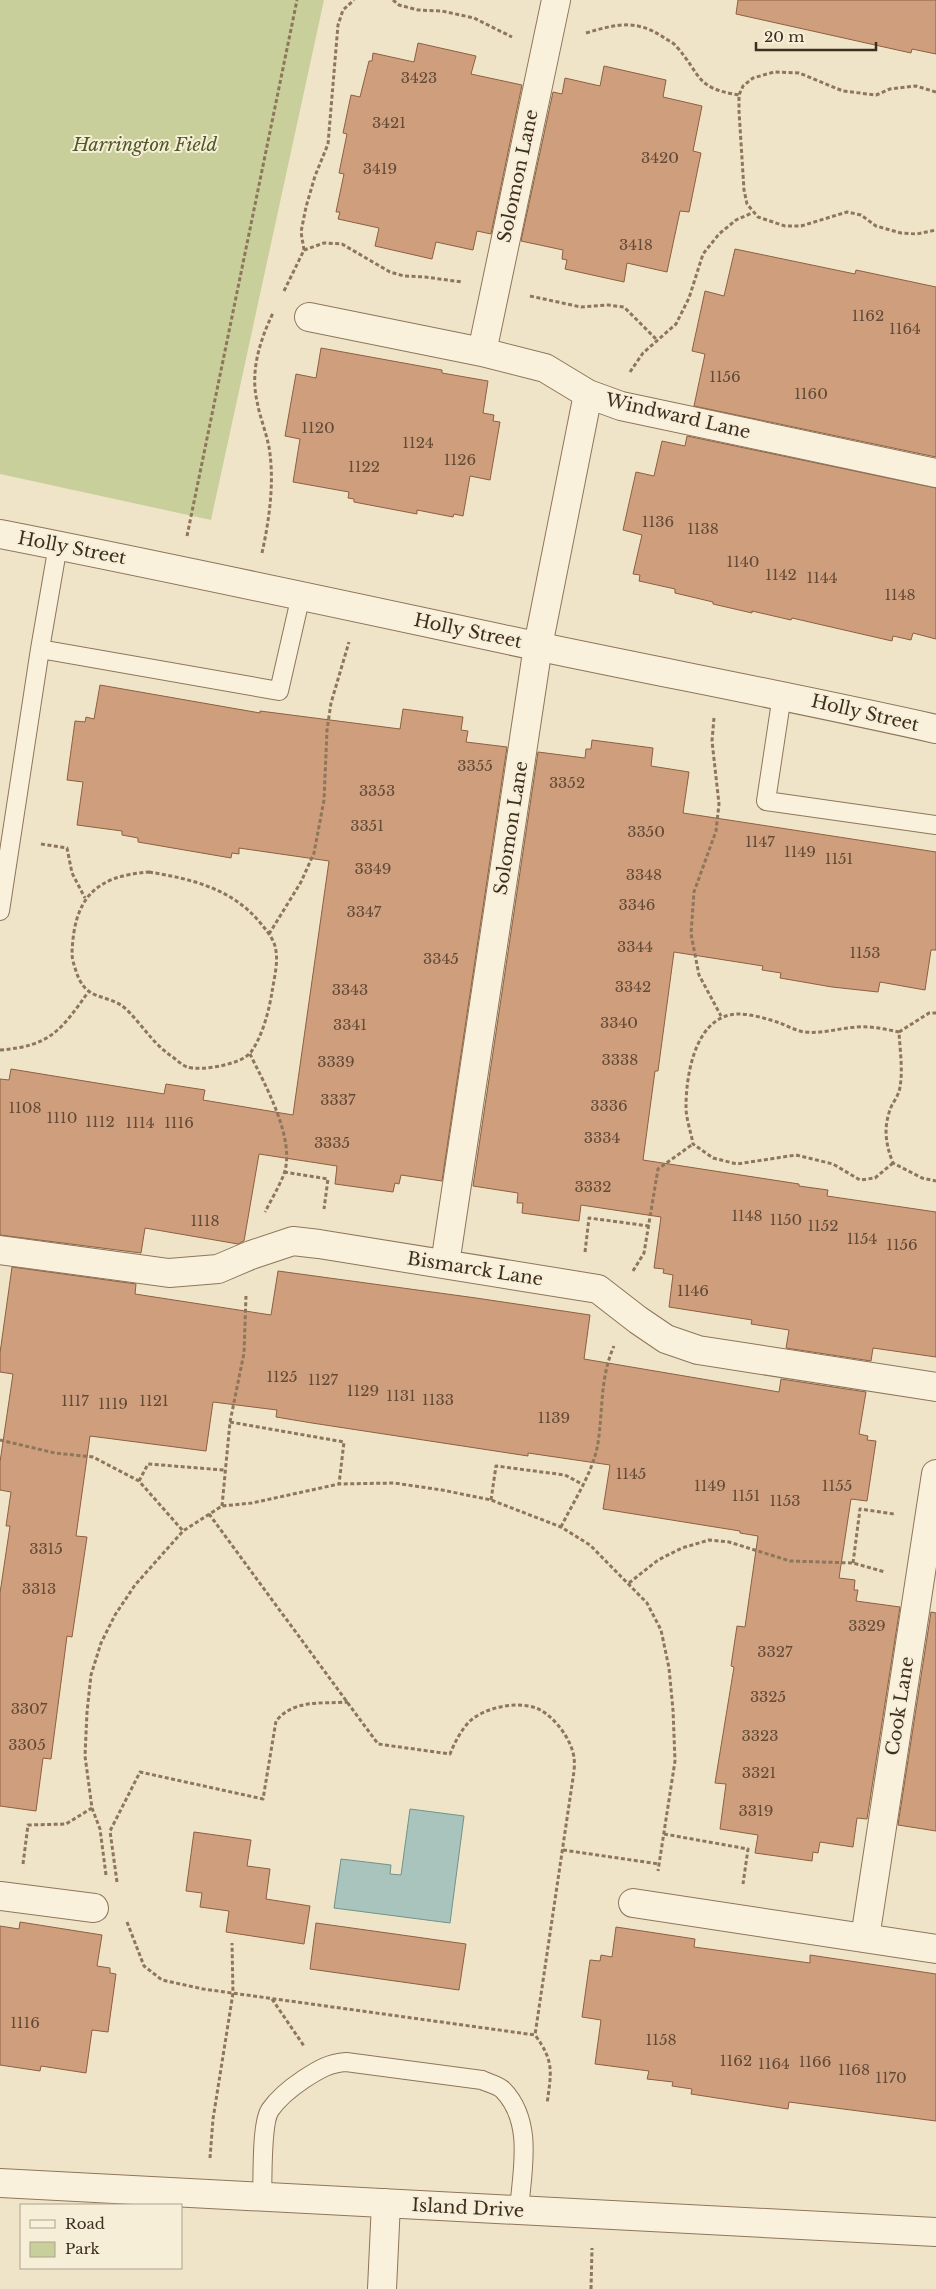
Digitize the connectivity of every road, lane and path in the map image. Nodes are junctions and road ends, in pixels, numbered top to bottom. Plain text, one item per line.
1 (297, 0) edge
2 (354, 0) edge
3 (556, 0) edge
4 (936, 92) edge
5 (752, 213) junction
6 (936, 230) edge
7 (304, 250) dead end
8 (309, 317) dead end
9 (482, 352) junction
10 (588, 394) junction
11 (621, 406) junction
12 (936, 473) edge
13 (0, 534) edge
14 (58, 545) junction
15 (181, 570) junction
16 (300, 595) junction
17 (357, 607) junction
18 (538, 646) junction
19 (40, 649) junction
20 (718, 682) junction
21 (782, 695) junction
22 (936, 729) edge
23 (936, 825) edge
24 (11, 839) junction
25 (85, 898) junction
26 (0, 912) edge
27 (269, 934) junction
28 (89, 991) junction
29 (936, 1014) edge
30 (721, 1016) junction
31 (899, 1032) junction
32 (0, 1050) edge
33 (893, 1163) junction
34 (284, 1172) dead end
35 (936, 1181) edge
36 (649, 1226) dead end
37 (319, 1244) junction
38 (0, 1250) edge
39 (445, 1264) junction
40 (580, 1286) junction
41 (936, 1387) edge
42 (230, 1422) dead end
43 (0, 1440) edge
44 (224, 1470) dead end
45 (936, 1474) edge
46 (139, 1481) junction
47 (339, 1484) junction
48 (582, 1484) dead end
49 (491, 1500) junction
50 (209, 1514) junction
51 (929, 1520) junction
52 (184, 1532) junction
53 (853, 1563) junction
54 (920, 1581) junction
55 (629, 1583) junction
56 (348, 1702) junction
57 (92, 1808) junction
58 (664, 1834) junction
59 (563, 1850) junction
60 (659, 1864) junction
61 (118, 1889) dead end
62 (10, 1897) edge
63 (643, 1905) joint
64 (94, 1908) joint
65 (126, 1918) dead end
66 (738, 1919) junction
67 (865, 1938) junction
68 (232, 1943) dead end
69 (936, 1949) edge
70 (233, 1993) junction
71 (272, 1999) junction
72 (535, 2035) junction
73 (320, 2068) junction
74 (546, 2111) dead end
75 (0, 2183) edge
76 (206, 2194) junction
77 (262, 2197) junction
78 (386, 2203) junction
79 (520, 2210) junction
80 (594, 2215) junction
81 (936, 2232) edge
82 (382, 2289) edge
83 (591, 2289) edge

1 - 15 path
2 - 7 path
3 - 9 street, Solomon Lane
4 - 5 path
5 - 6 path
5 - 11 path
8 - 9 street, Windward Lane
9 - 10 street, Windward Lane
10 - 11 street, Windward Lane
10 - 18 street, Solomon Lane
11 - 12 street, Windward Lane
13 - 14 street, Holly Street
14 - 15 street, Holly Street
14 - 19 lane
15 - 16 street, Holly Street
16 - 17 street, Holly Street
16 - 19 lane
17 - 18 street, Holly Street
17 - 27 path
18 - 20 street, Holly Street
18 - 39 street, Solomon Lane
19 - 24 lane
20 - 21 street, Holly Street
20 - 30 path
21 - 22 street, Holly Street
21 - 23 lane
24 - 25 path
24 - 26 lane
25 - 27 path
25 - 28 path
27 - 28 path
28 - 32 path
29 - 31 path
30 - 31 path
30 - 33 path
31 - 33 path
33 - 35 path
34 - 37 path
36 - 40 path
37 - 38 street, Bismarck Lane
37 - 39 street, Bismarck Lane
39 - 40 street, Bismarck Lane
40 - 41 street, Bismarck Lane
42 - 47 path
43 - 46 path
44 - 46 path
45 - 51 street, Cook Lane
46 - 52 path
47 - 49 path
47 - 50 path
48 - 49 path
49 - 55 path
50 - 52 path
50 - 56 path
51 - 53 path
51 - 54 street, Cook Lane
52 - 57 path
53 - 54 path
53 - 55 path
54 - 67 street, Cook Lane
55 - 58 path
56 - 59 path
56 - 61 path
57 - 62 path
57 - 64 path
58 - 60 path
58 - 66 path
59 - 60 path
59 - 72 path
60 - 63 path
62 - 64 street
63 - 66 street
65 - 70 path
66 - 67 street
67 - 69 street
68 - 70 path
70 - 71 path
70 - 76 path
71 - 72 path
71 - 73 path
72 - 74 path
73 - 77 lane
73 - 79 lane
75 - 76 street, Island Drive
76 - 77 street, Island Drive
77 - 78 street, Island Drive
78 - 79 street, Island Drive
78 - 82 street
79 - 80 street, Island Drive
80 - 81 street, Island Drive
80 - 83 path

